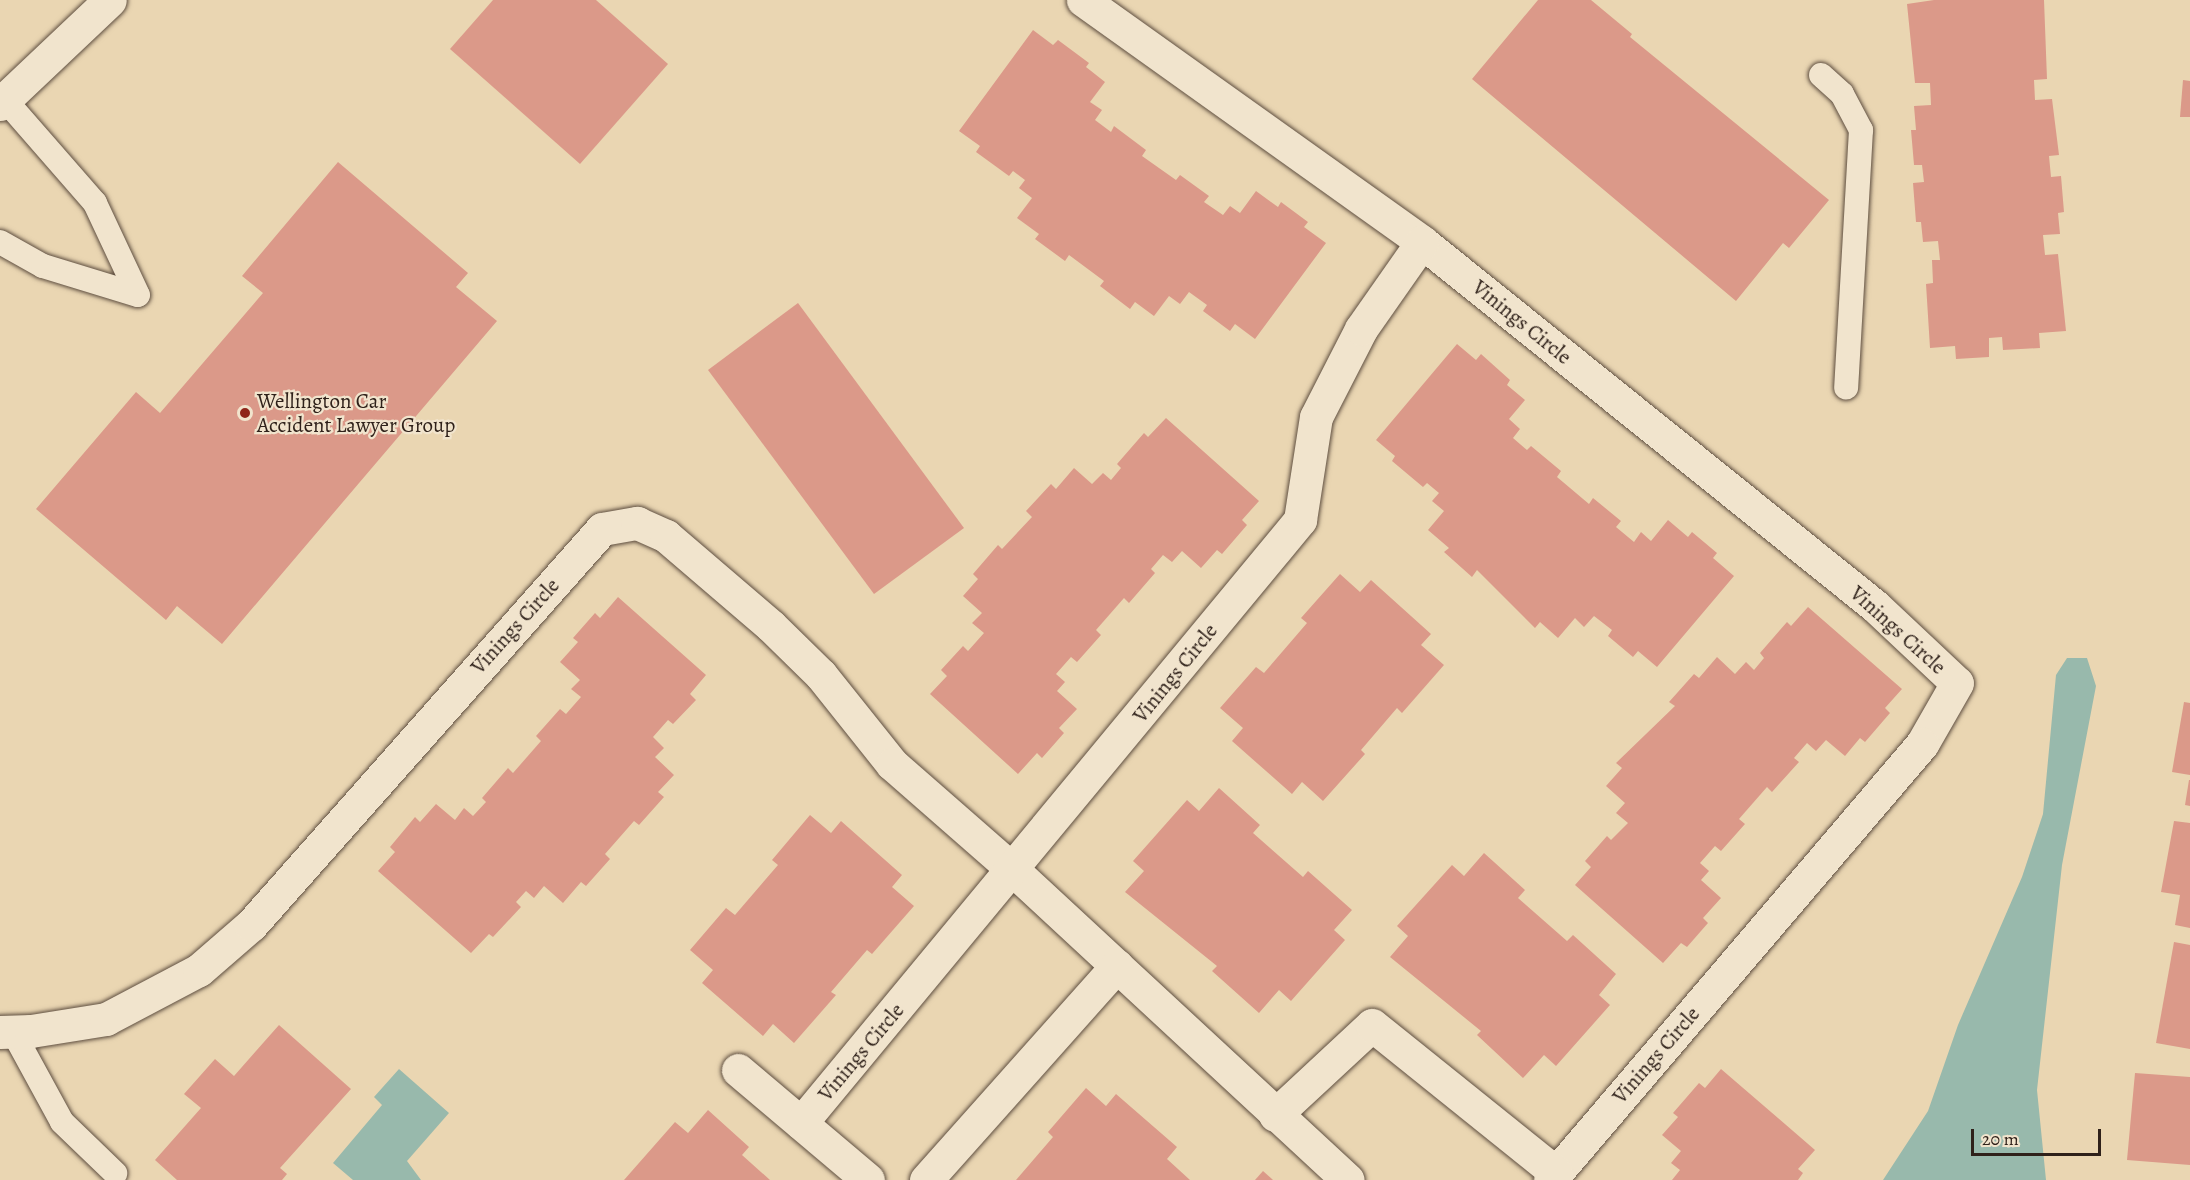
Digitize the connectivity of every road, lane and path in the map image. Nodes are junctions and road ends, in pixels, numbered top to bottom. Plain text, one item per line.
1 (110, 0) edge
2 (1083, 0) edge
3 (1821, 75) dead end
4 (2, 102) edge
5 (0, 242) edge
6 (1422, 242) junction
7 (1846, 388) dead end
8 (1013, 870) junction
9 (1117, 966) junction
10 (6, 1032) edge
11 (738, 1070) dead end
12 (1275, 1115) junction
13 (801, 1123) junction
14 (115, 1173) dead end
15 (1553, 1176) edge
16 (868, 1180) edge
17 (926, 1180) edge
18 (1348, 1180) edge

1 - 4 street
2 - 6 street, Vinings Circle
3 - 7 lane
4 - 5 lane
6 - 8 street, Vinings Circle
6 - 15 street, Vinings Circle
8 - 9 street, Vinings Circle
8 - 10 street, Vinings Circle
8 - 13 street, Vinings Circle
9 - 12 street, Vinings Circle
9 - 17 street
10 - 14 lane
11 - 13 street
12 - 15 street
12 - 18 street, Vinings Circle
13 - 16 street

